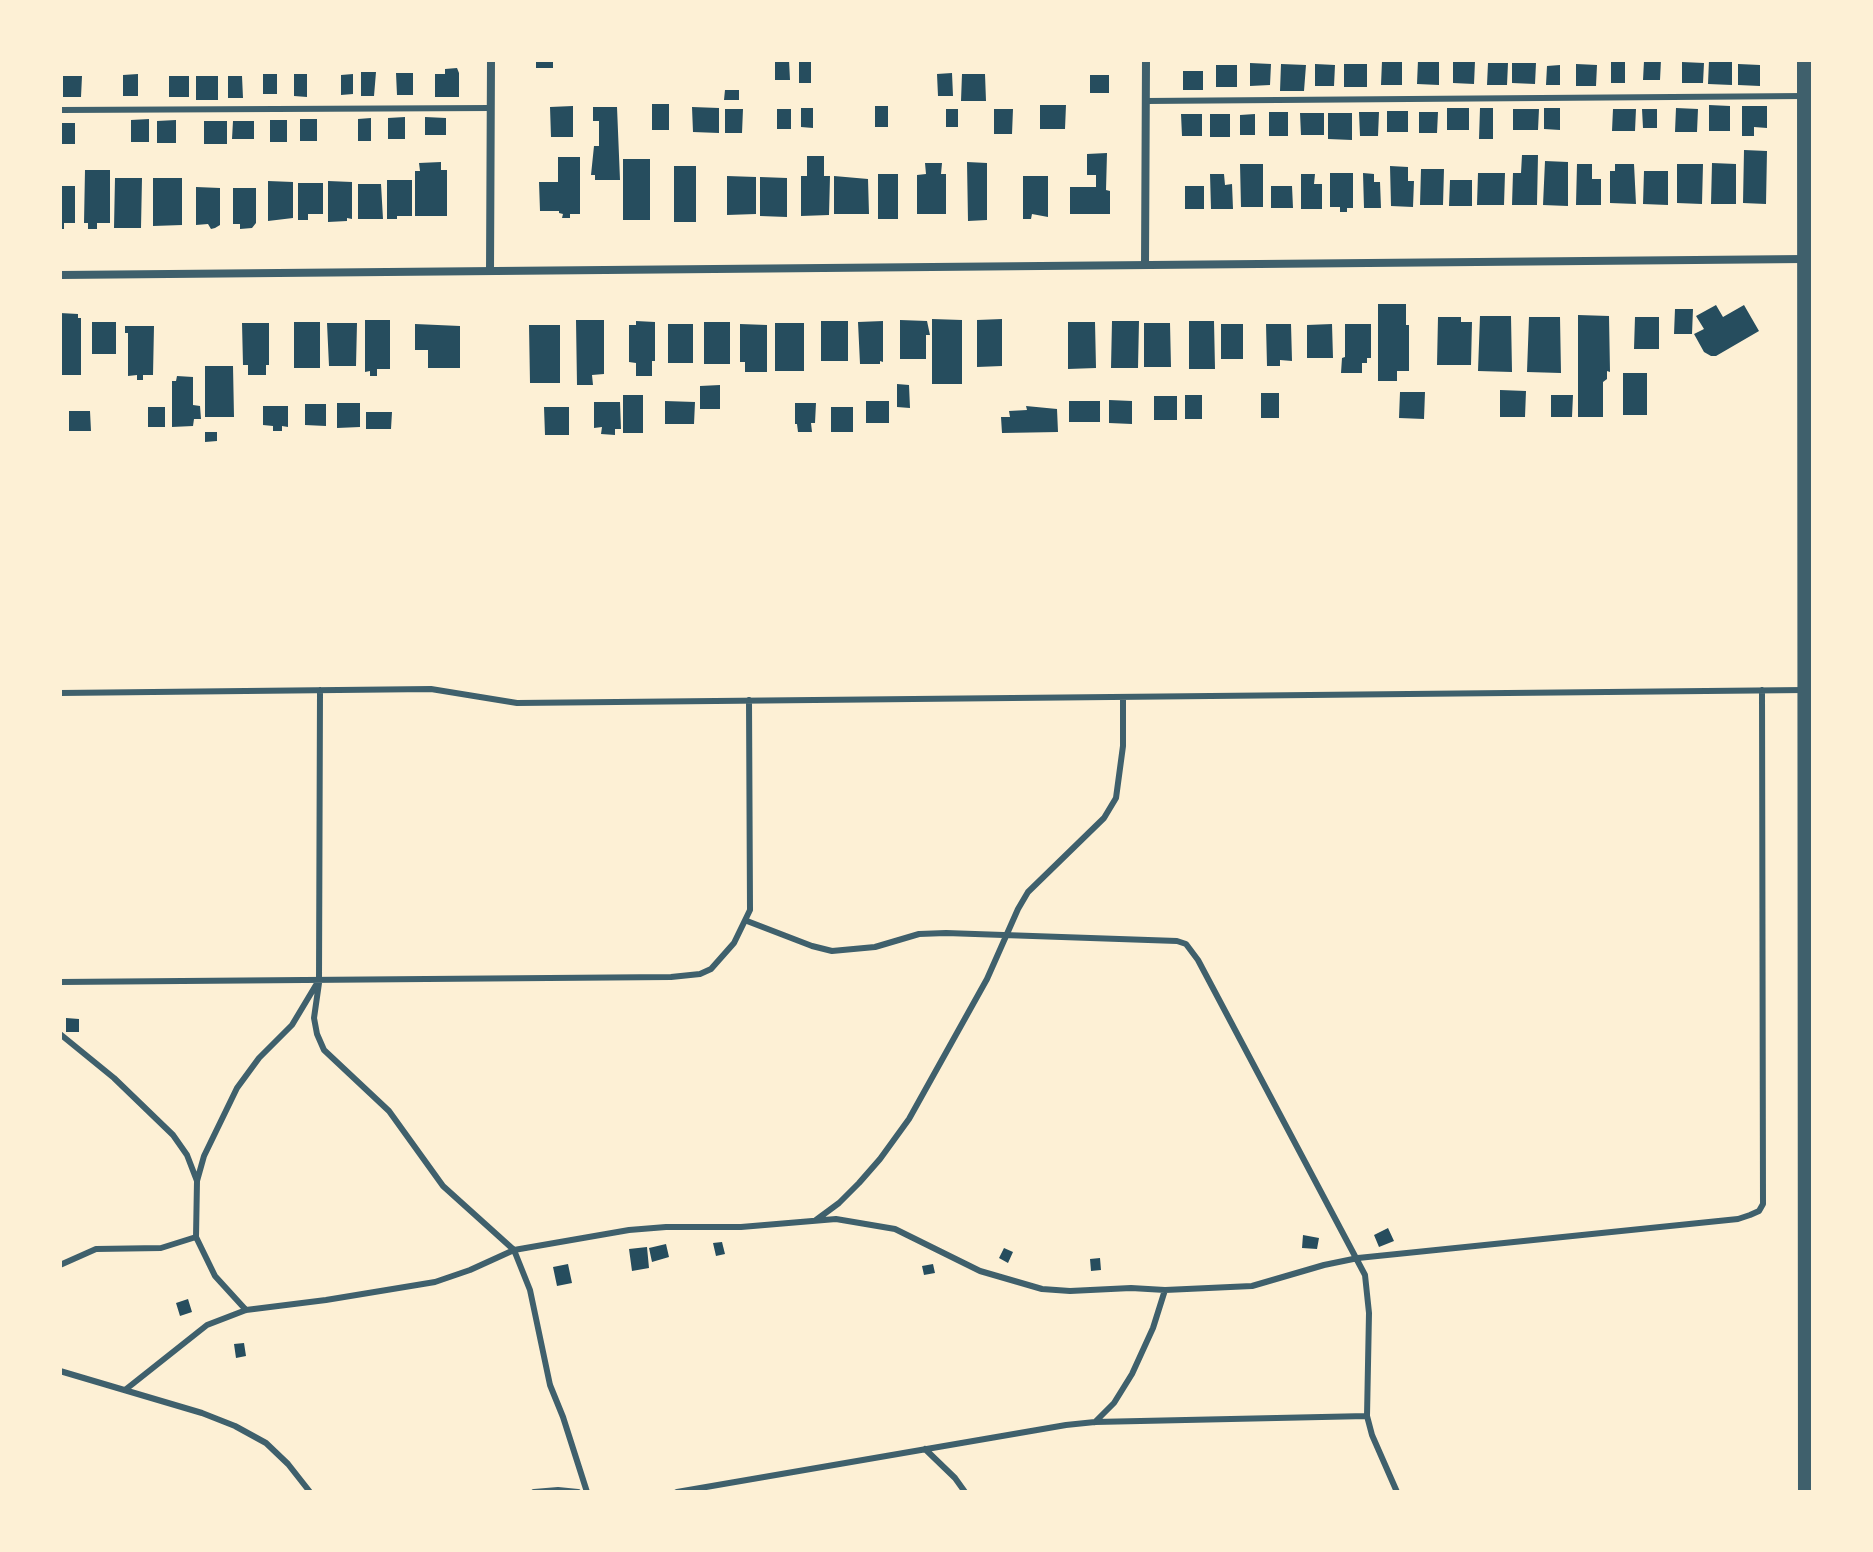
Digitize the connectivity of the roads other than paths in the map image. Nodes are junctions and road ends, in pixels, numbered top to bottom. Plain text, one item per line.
1 (491, 60) edge
2 (1146, 60) edge
3 (1804, 60) edge
4 (1804, 96) junction
5 (1146, 101) junction
6 (491, 108) junction
7 (60, 110) edge
8 (1809, 259) edge
9 (1145, 265) junction
10 (490, 271) junction
11 (60, 275) edge
12 (320, 690) junction
13 (1762, 690) junction
14 (1805, 690) junction
15 (60, 693) edge
16 (1123, 697) junction
17 (749, 700) junction
18 (747, 921) junction
19 (1005, 936) junction
20 (319, 980) junction
21 (60, 982) edge
22 (60, 1034) edge
23 (197, 1181) junction
24 (816, 1220) junction
25 (196, 1237) junction
26 (514, 1250) junction
27 (1358, 1258) junction
28 (60, 1265) edge
29 (1165, 1290) junction
30 (246, 1310) junction
31 (60, 1371) edge
32 (125, 1390) junction
33 (1367, 1416) junction
34 (1095, 1422) junction
35 (925, 1449) junction
36 (310, 1492) edge
37 (534, 1492) edge
38 (578, 1492) edge
39 (587, 1492) edge
40 (677, 1492) edge
41 (965, 1492) edge
42 (1397, 1492) edge
43 (1805, 1492) edge

1 - 6 street
2 - 5 street
3 - 4 street
4 - 5 lane
4 - 8 street
5 - 9 street
6 - 7 lane
6 - 10 street
8 - 9 street
8 - 14 street
9 - 10 street
10 - 11 street
12 - 15 lane
12 - 17 lane
12 - 20 lane
13 - 14 lane
13 - 16 lane
13 - 27 lane
14 - 43 street
16 - 17 lane
16 - 19 lane
17 - 18 lane
18 - 19 lane
18 - 20 lane
19 - 24 lane
19 - 27 lane
20 - 21 lane
20 - 23 lane
20 - 26 lane
22 - 23 lane
23 - 25 lane
24 - 26 lane
24 - 29 lane
25 - 28 lane
25 - 30 lane
26 - 30 lane
26 - 39 lane
27 - 29 lane
27 - 33 lane
29 - 34 lane
30 - 32 lane
31 - 32 lane
32 - 36 lane
33 - 34 lane
33 - 42 lane
34 - 35 lane
35 - 40 lane
35 - 41 lane
37 - 38 lane

